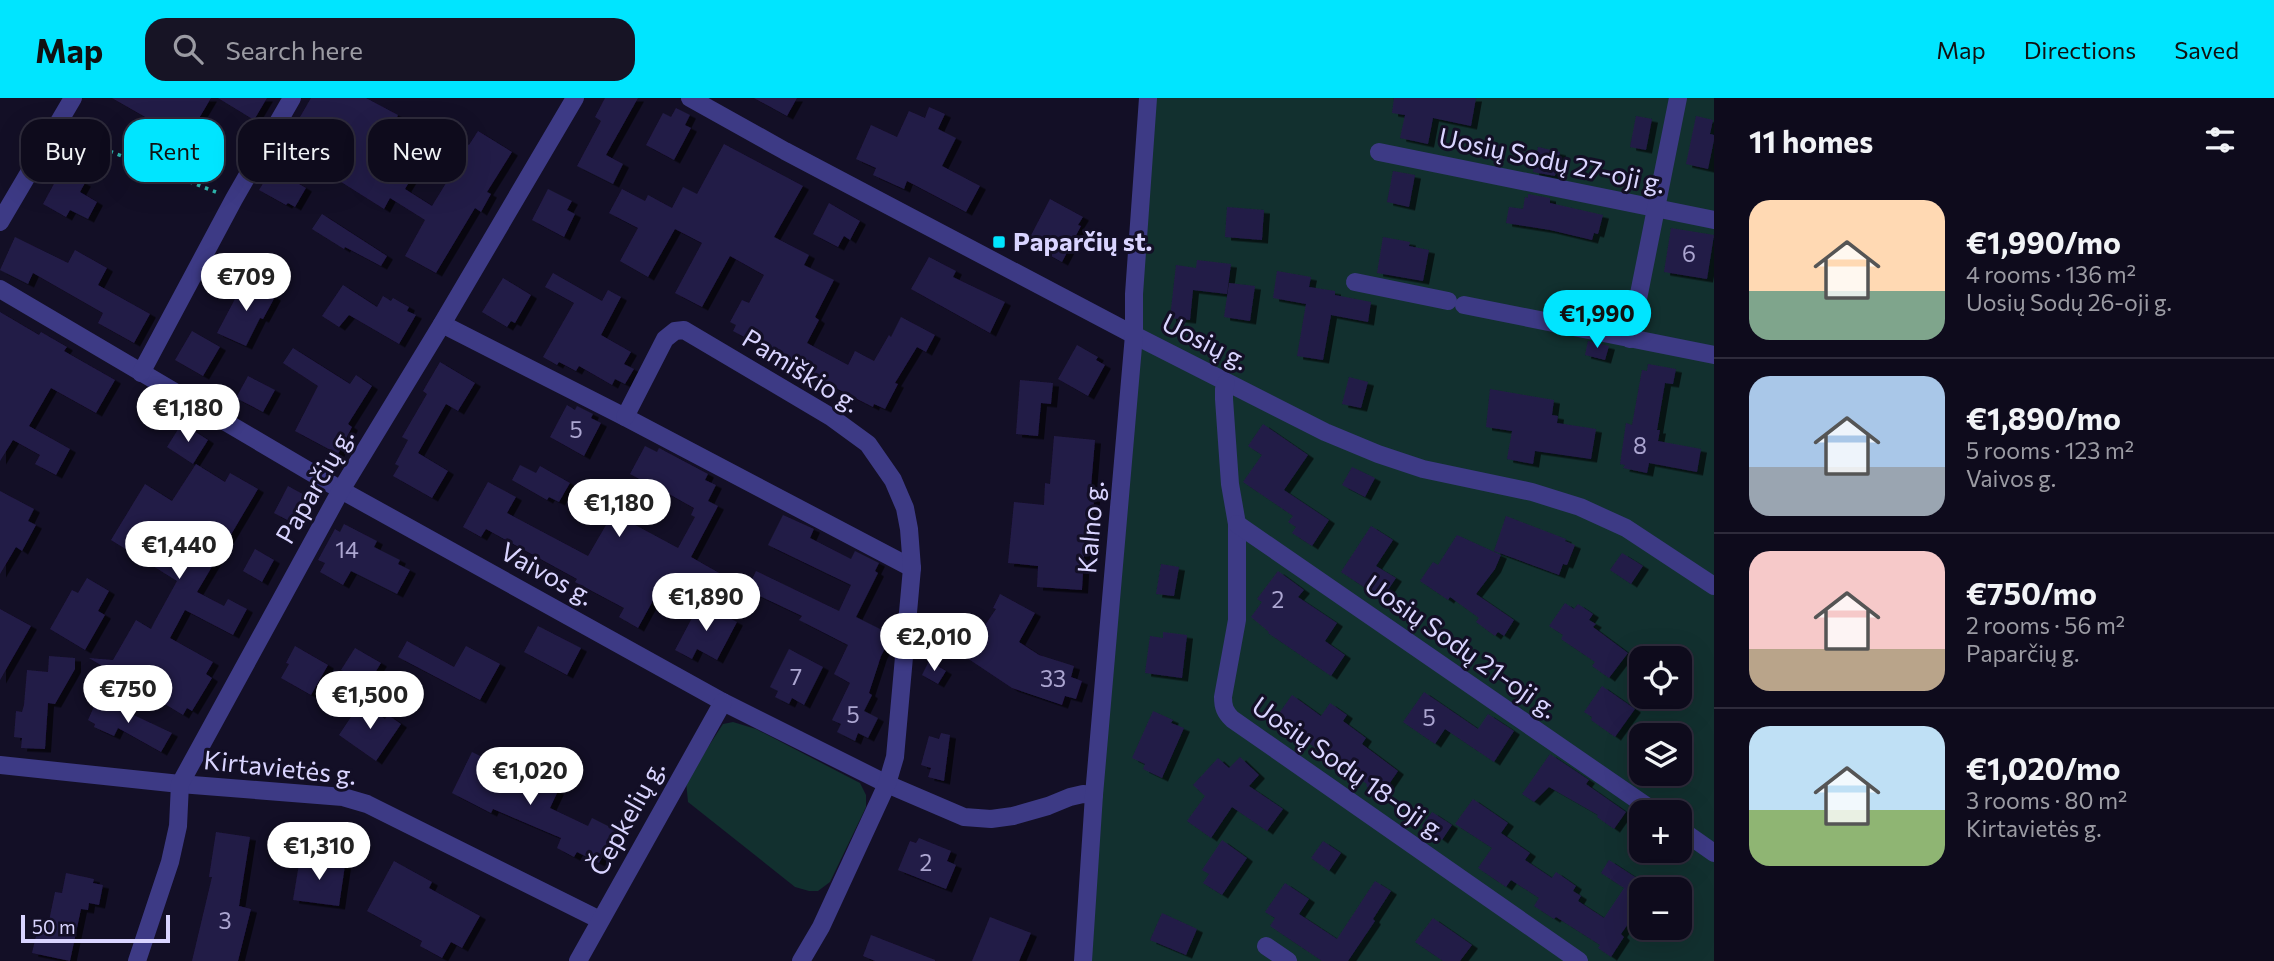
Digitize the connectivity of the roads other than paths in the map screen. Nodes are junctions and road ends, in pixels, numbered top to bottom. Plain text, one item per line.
1 (73, 98) edge
2 (292, 98) edge
3 (575, 98) edge
4 (690, 98) edge
5 (1148, 98) edge
6 (1678, 98) edge
7 (1379, 152) dead end
8 (1656, 209) junction
9 (1714, 220) edge
10 (0, 222) edge
11 (1355, 282) dead end
12 (0, 289) edge
13 (442, 324) junction
14 (1134, 335) junction
15 (1630, 339) junction
16 (1714, 355) edge
17 (141, 373) junction
18 (1226, 383) junction
19 (625, 417) junction
20 (341, 490) junction
21 (1237, 524) junction
22 (912, 568) junction
23 (1714, 586) edge
24 (723, 702) junction
25 (0, 765) edge
26 (180, 784) junction
27 (887, 784) junction
28 (1094, 795) junction
29 (1638, 800) edge
30 (1692, 838) edge
31 (1714, 853) edge
32 (600, 920) junction
33 (1266, 946) dead end
34 (137, 961) edge
35 (578, 961) edge
36 (801, 961) edge
37 (1083, 961) edge
38 (1288, 961) edge
39 (1579, 961) edge

1 - 10 street
2 - 17 street
3 - 13 street, Paparčių g.
4 - 14 street, Uosių g.
5 - 14 street, Kalno g.
6 - 8 street
7 - 8 street, Uosių Sodų 27-oji g.
8 - 9 street, Uosių Sodų 27-oji g.
8 - 15 street
11 - 15 street
12 - 17 street, Vaivos g.
13 - 19 street
13 - 20 street, Paparčių g.
14 - 18 street, Uosių g.
14 - 28 street, Kalno g.
15 - 16 street
17 - 20 street, Vaivos g.
18 - 21 street, Uosių Sodų 18-oji g.
18 - 23 street, Uosių g.
19 - 22 street
19 - 22 street, Pamiškio g.
20 - 24 street, Vaivos g.
20 - 26 street, Paparčių g.
21 - 29 street, Uosių Sodų 21-oji g.
21 - 39 street, Uosių Sodų 18-oji g.
22 - 27 street, Pamiškio g.
24 - 27 street, Vaivos g.
24 - 32 street, Čepkelių g.
25 - 26 street
26 - 32 street, Kirtavietės g.
26 - 34 street
27 - 28 street, Vaivos g.
27 - 36 street, Pamiškio g.
28 - 37 street, Kalno g.
30 - 31 street
32 - 35 street, Čepkelių g.
33 - 38 street

